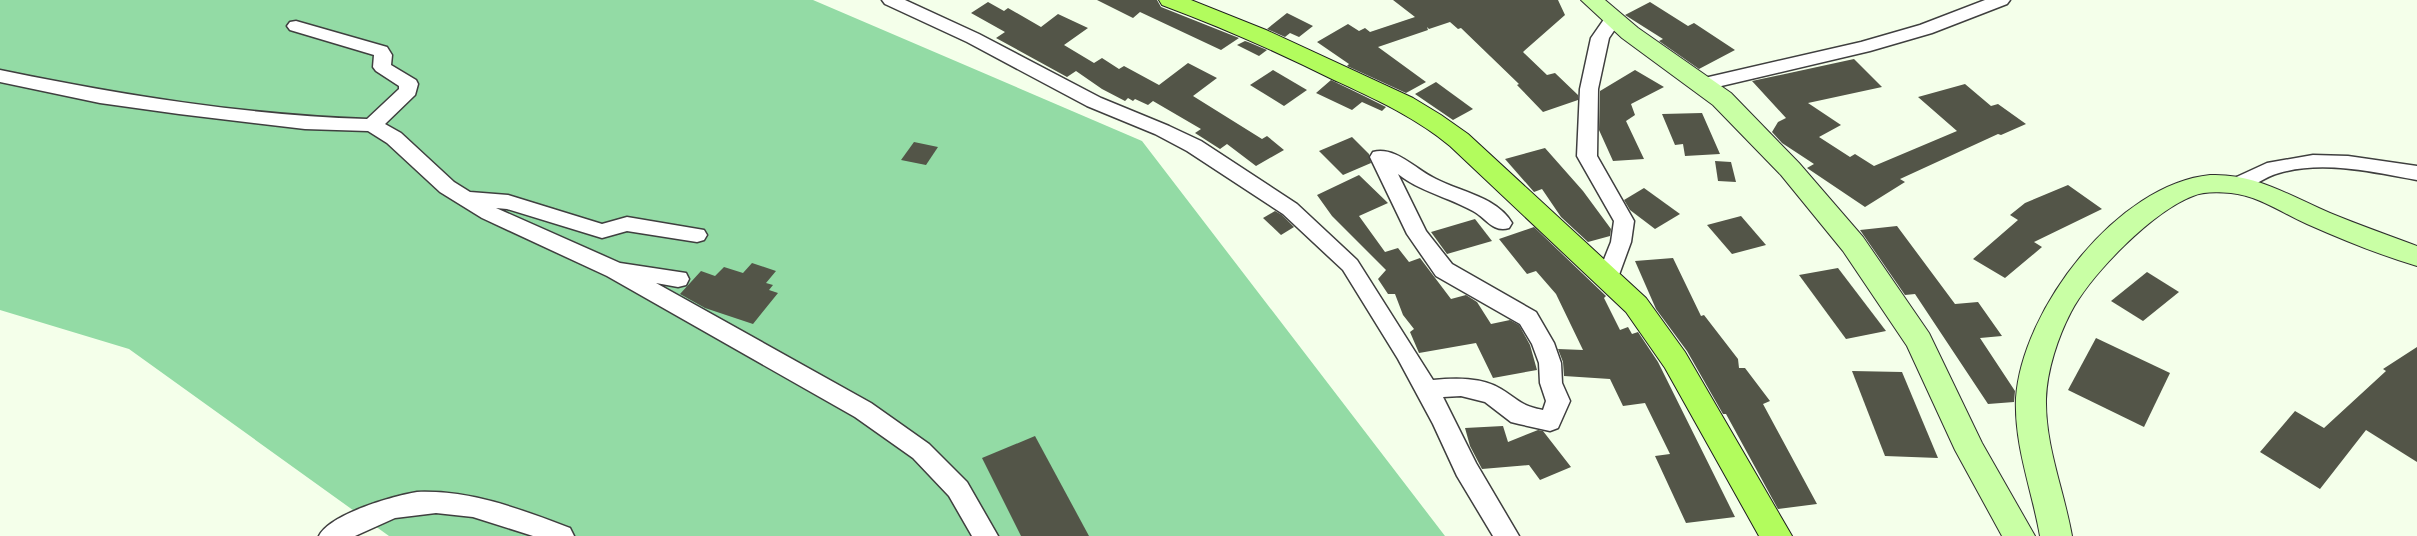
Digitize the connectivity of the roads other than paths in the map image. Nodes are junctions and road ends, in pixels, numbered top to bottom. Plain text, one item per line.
1 (890, 0) edge
2 (1170, 0) edge
3 (1592, 0) edge
4 (2001, 0) edge
5 (1613, 19) junction
6 (296, 26) dead end
7 (0, 76) edge
8 (1700, 85) junction
9 (372, 125) junction
10 (2417, 173) edge
11 (2237, 185) junction
12 (447, 188) junction
13 (1502, 224) dead end
14 (697, 235) dead end
15 (2417, 256) edge
16 (608, 267) junction
17 (1608, 277) junction
18 (678, 278) dead end
19 (1427, 389) junction
20 (332, 536) edge
21 (561, 536) edge
22 (984, 536) edge
23 (1506, 536) edge
24 (1776, 536) edge
25 (2018, 536) edge
26 (2056, 536) edge

1 - 19 street
2 - 17 main road
3 - 5 street
4 - 8 street
5 - 8 street
5 - 17 street
6 - 9 street
7 - 9 street
8 - 25 street
9 - 12 street
10 - 11 street
11 - 15 street
11 - 26 street
12 - 14 street
12 - 16 street
13 - 19 street
16 - 18 street
16 - 22 street
17 - 24 main road
19 - 23 street
20 - 21 street

